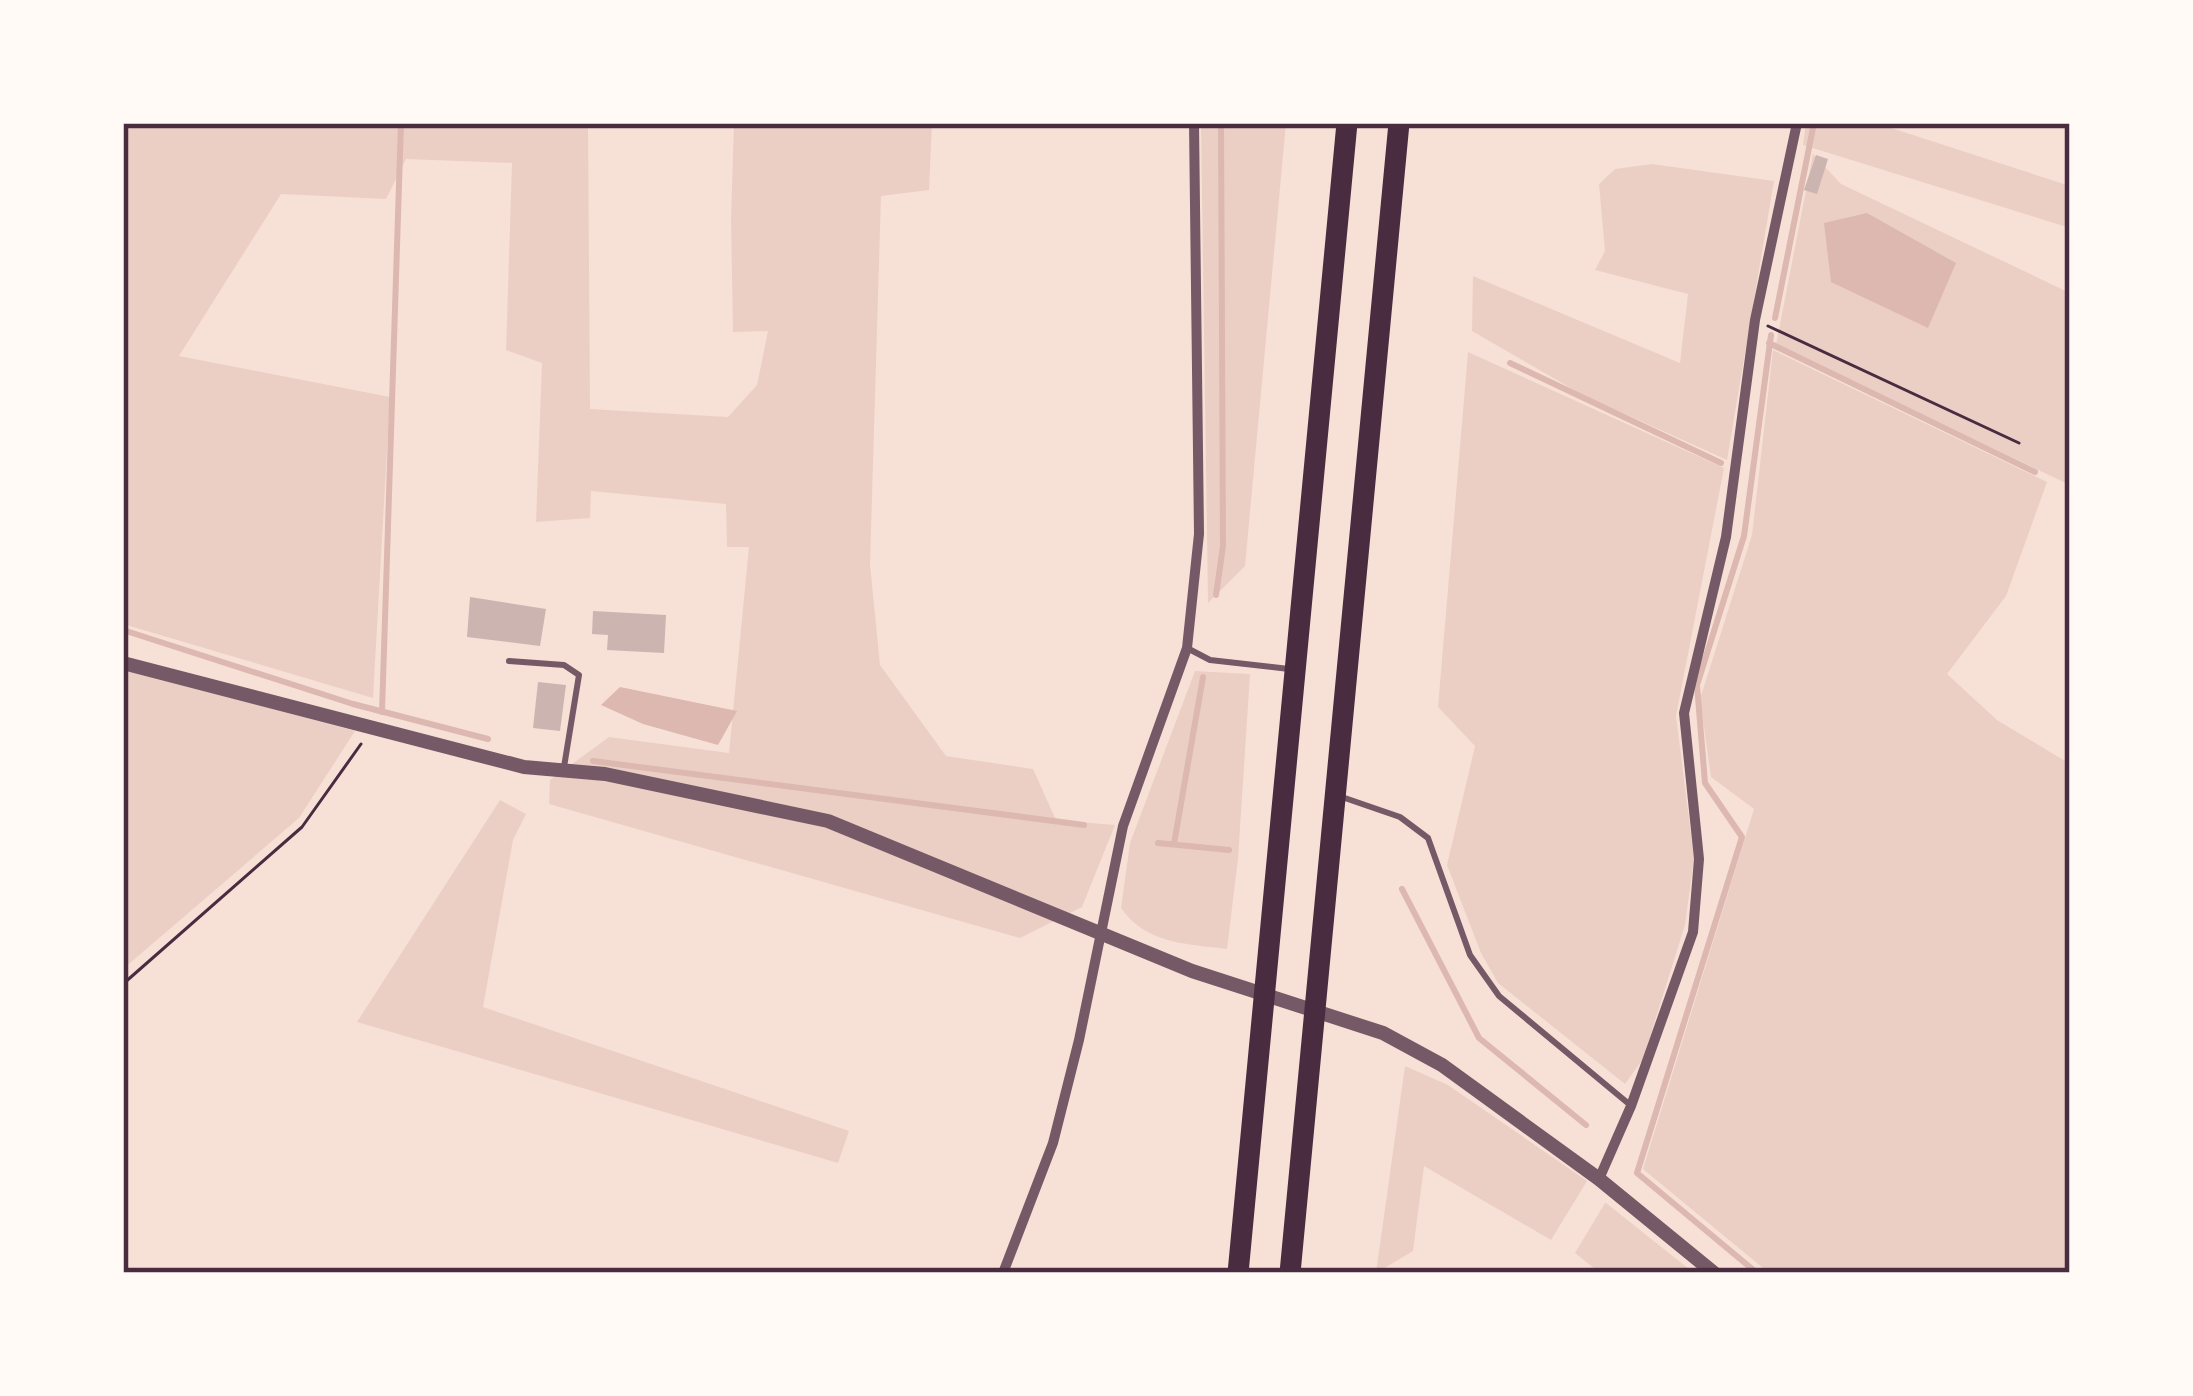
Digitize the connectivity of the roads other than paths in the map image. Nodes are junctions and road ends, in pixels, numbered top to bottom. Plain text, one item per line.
1 (1194, 123) edge
2 (1347, 123) edge
3 (1399, 123) edge
4 (1797, 123) edge
5 (1187, 649) junction
6 (509, 661) dead end
7 (123, 663) edge
8 (1295, 670) junction
9 (563, 770) junction
10 (1335, 794) junction
11 (1100, 935) junction
12 (1631, 1106) junction
13 (1599, 1180) junction
14 (1003, 1273) edge
15 (1238, 1273) edge
16 (1290, 1273) edge
17 (1714, 1273) edge

1 - 5 street
2 - 8 highway
3 - 10 highway
4 - 12 street
5 - 8 lane
5 - 11 street
6 - 9 lane
7 - 9 street
8 - 15 highway
9 - 11 street
10 - 12 lane
10 - 16 highway
11 - 13 street
11 - 14 street
12 - 13 street
13 - 17 street

